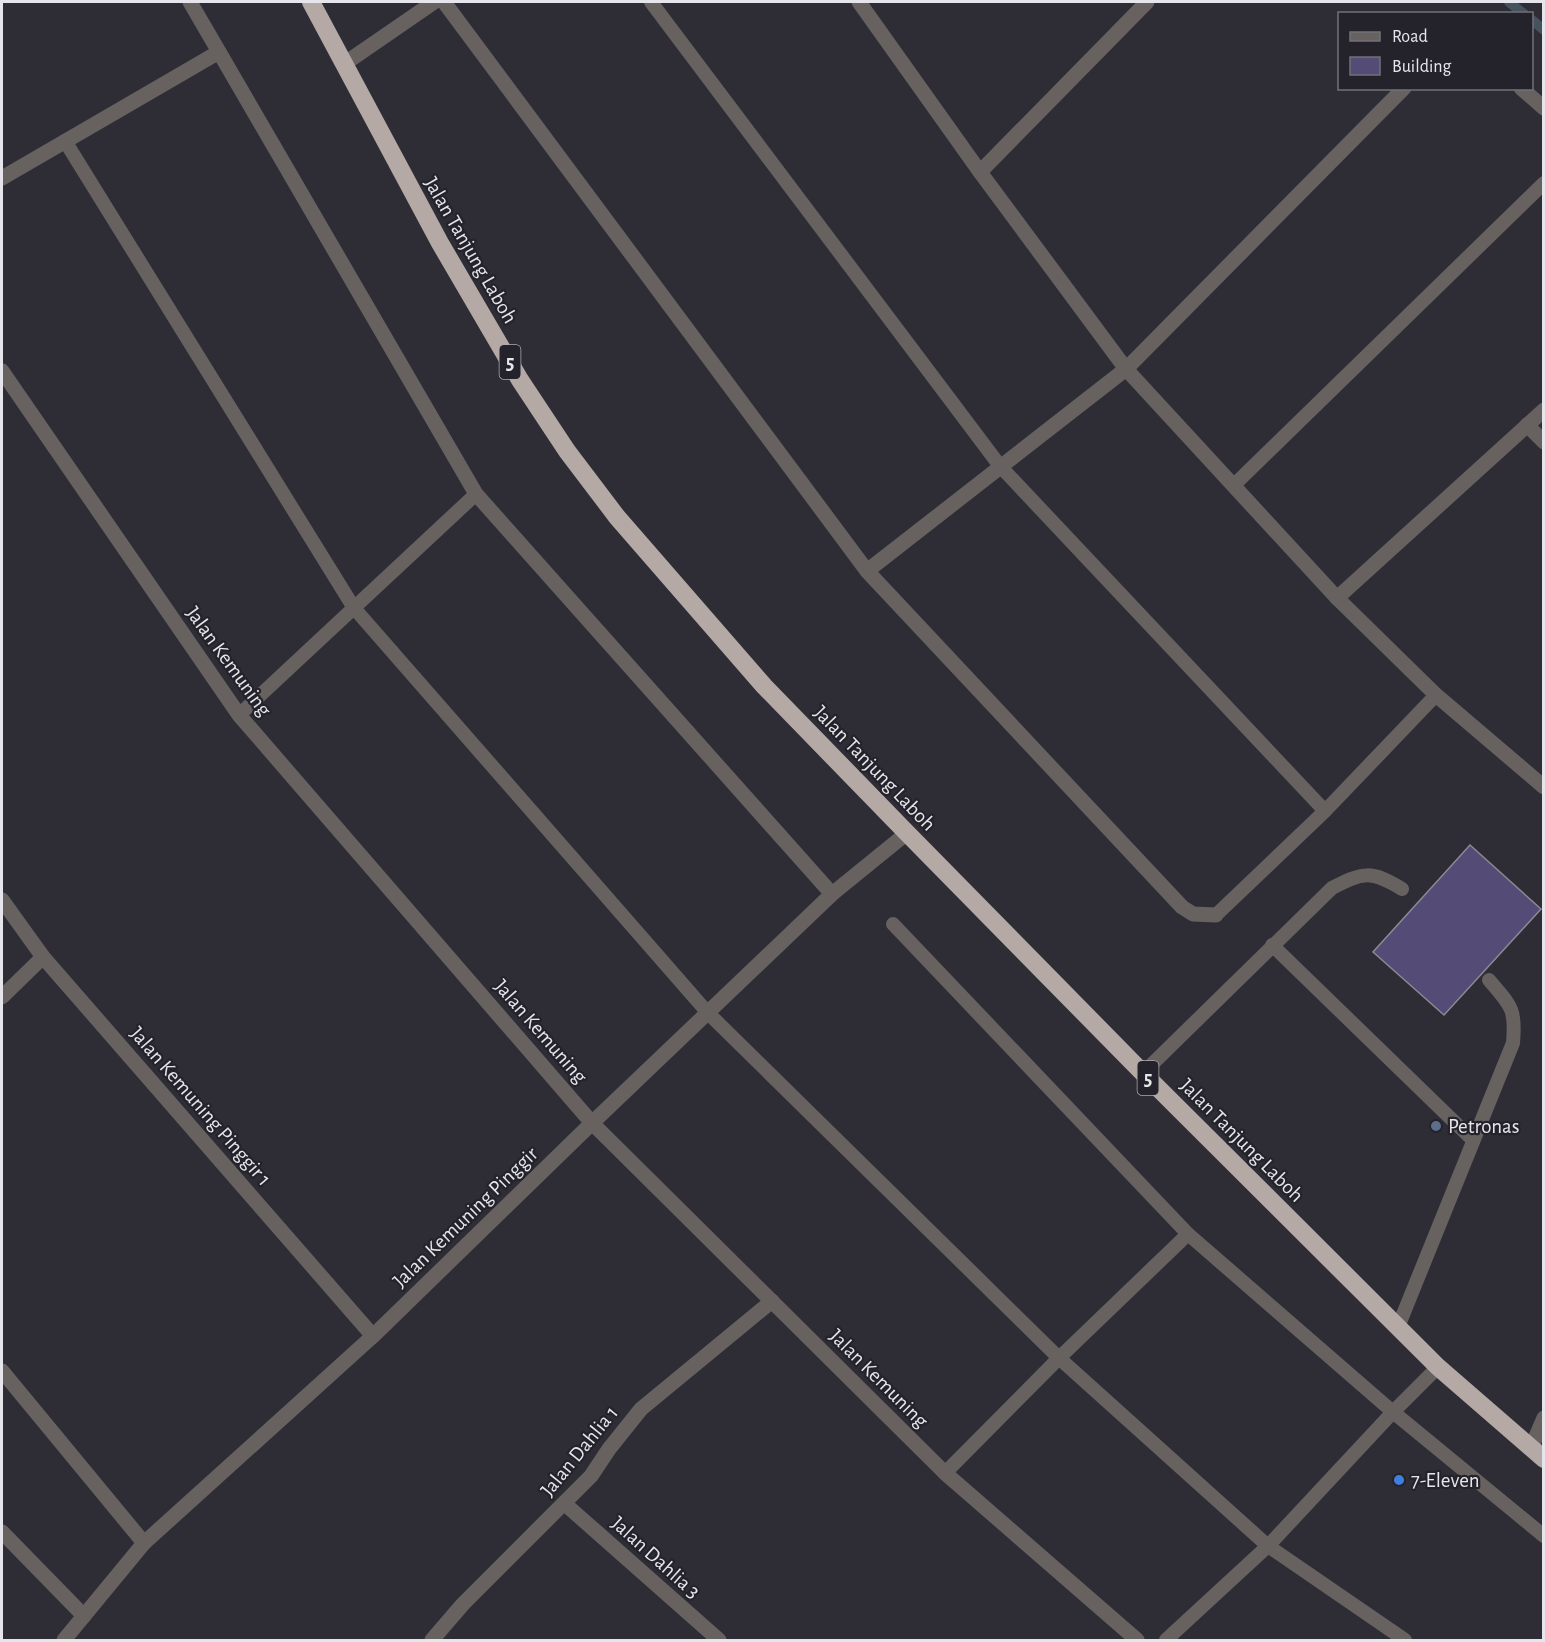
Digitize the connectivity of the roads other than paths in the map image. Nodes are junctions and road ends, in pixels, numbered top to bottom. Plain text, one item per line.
1 (190, 2) edge
2 (310, 2) edge
3 (434, 2) edge
4 (444, 2) edge
5 (651, 2) edge
6 (859, 2) edge
7 (1148, 2) edge
8 (219, 52) junction
9 (344, 64) junction
10 (1402, 90) edge
11 (1523, 90) edge
12 (1544, 108) edge
13 (65, 141) junction
14 (980, 172) junction
15 (2, 178) edge
16 (1544, 183) edge
17 (1125, 369) junction
18 (2, 370) edge
19 (1544, 410) edge
20 (1527, 425) junction
21 (1544, 442) edge
22 (1000, 466) junction
23 (1234, 485) junction
24 (476, 494) junction
25 (867, 571) junction
26 (1337, 598) junction
27 (354, 608) junction
28 (1436, 695) junction
29 (239, 716) junction
30 (1544, 787) edge
31 (1325, 811) junction
32 (907, 833) junction
33 (1402, 889) dead end
34 (832, 894) junction
35 (2, 900) edge
36 (1216, 915) joint
37 (893, 924) dead end
38 (1272, 945) junction
39 (42, 957) junction
40 (1489, 980) dead end
41 (2, 997) edge
42 (708, 1013) junction
43 (1143, 1073) junction
44 (592, 1123) junction
45 (1473, 1140) junction
46 (1188, 1234) junction
47 (772, 1301) junction
48 (1398, 1327) junction
49 (373, 1336) junction
50 (1059, 1358) junction
51 (1438, 1367) junction
52 (2, 1371) edge
53 (1393, 1412) junction
54 (1544, 1418) edge
55 (1537, 1453) edge
56 (945, 1473) junction
57 (565, 1504) junction
58 (2, 1532) edge
59 (1544, 1536) edge
60 (144, 1543) junction
61 (1268, 1546) junction
62 (84, 1616) junction
63 (1390, 1629) junction
64 (64, 1641) edge
65 (432, 1641) edge
66 (719, 1641) edge
67 (1137, 1641) edge
68 (1166, 1641) edge
69 (1381, 1641) edge
70 (1406, 1641) edge

1 - 8 street
2 - 9 highway, Jalan Tanjung Laboh / 5
3 - 9 street
4 - 25 street
5 - 22 lane
6 - 14 street
7 - 14 street
8 - 13 street
8 - 24 street
9 - 32 highway, Jalan Tanjung Laboh / 5
10 - 17 street
11 - 12 street
13 - 15 street
13 - 27 lane
14 - 17 street
16 - 23 lane
17 - 22 street
17 - 23 street
18 - 29 street, Jalan Kemuning
19 - 20 street
20 - 21 street
20 - 26 street
22 - 25 street
22 - 31 lane
23 - 26 street
24 - 27 lane
24 - 34 street
25 - 36 street
26 - 28 street
27 - 29 lane
27 - 42 lane
28 - 30 street
28 - 31 lane
29 - 44 street, Jalan Kemuning
31 - 36 lane
32 - 34 street, Jalan Kemuning Pinggir
32 - 43 highway, Jalan Tanjung Laboh / 5
33 - 38 lane
34 - 42 street, Jalan Kemuning Pinggir
35 - 39 street, Jalan Kemuning Pinggir 1
37 - 46 lane
38 - 43 lane
38 - 45 lane
39 - 41 street
39 - 49 street, Jalan Kemuning Pinggir 1
40 - 45 lane
42 - 44 street, Jalan Kemuning Pinggir
42 - 50 lane
43 - 48 highway, Jalan Tanjung Laboh / 5
44 - 47 street, Jalan Kemuning
44 - 49 street, Jalan Kemuning Pinggir
45 - 48 lane
46 - 50 lane
46 - 53 lane
47 - 56 street, Jalan Kemuning
47 - 57 street, Jalan Dahlia 1
48 - 51 highway, Jalan Tanjung Laboh / 5
49 - 60 street, Jalan Kemuning Pinggir
50 - 56 lane
50 - 61 lane
51 - 53 lane
51 - 55 highway, Jalan Tanjung Laboh / 5
52 - 60 street
53 - 59 lane
53 - 61 lane
54 - 55 street
56 - 67 street, Jalan Kemuning
57 - 65 street, Jalan Dahlia 1
57 - 66 street, Jalan Dahlia 3
58 - 62 street
60 - 62 street, Jalan Kemuning Pinggir
61 - 63 lane
61 - 68 lane
62 - 64 street, Jalan Kemuning Pinggir
63 - 69 lane
63 - 70 lane

